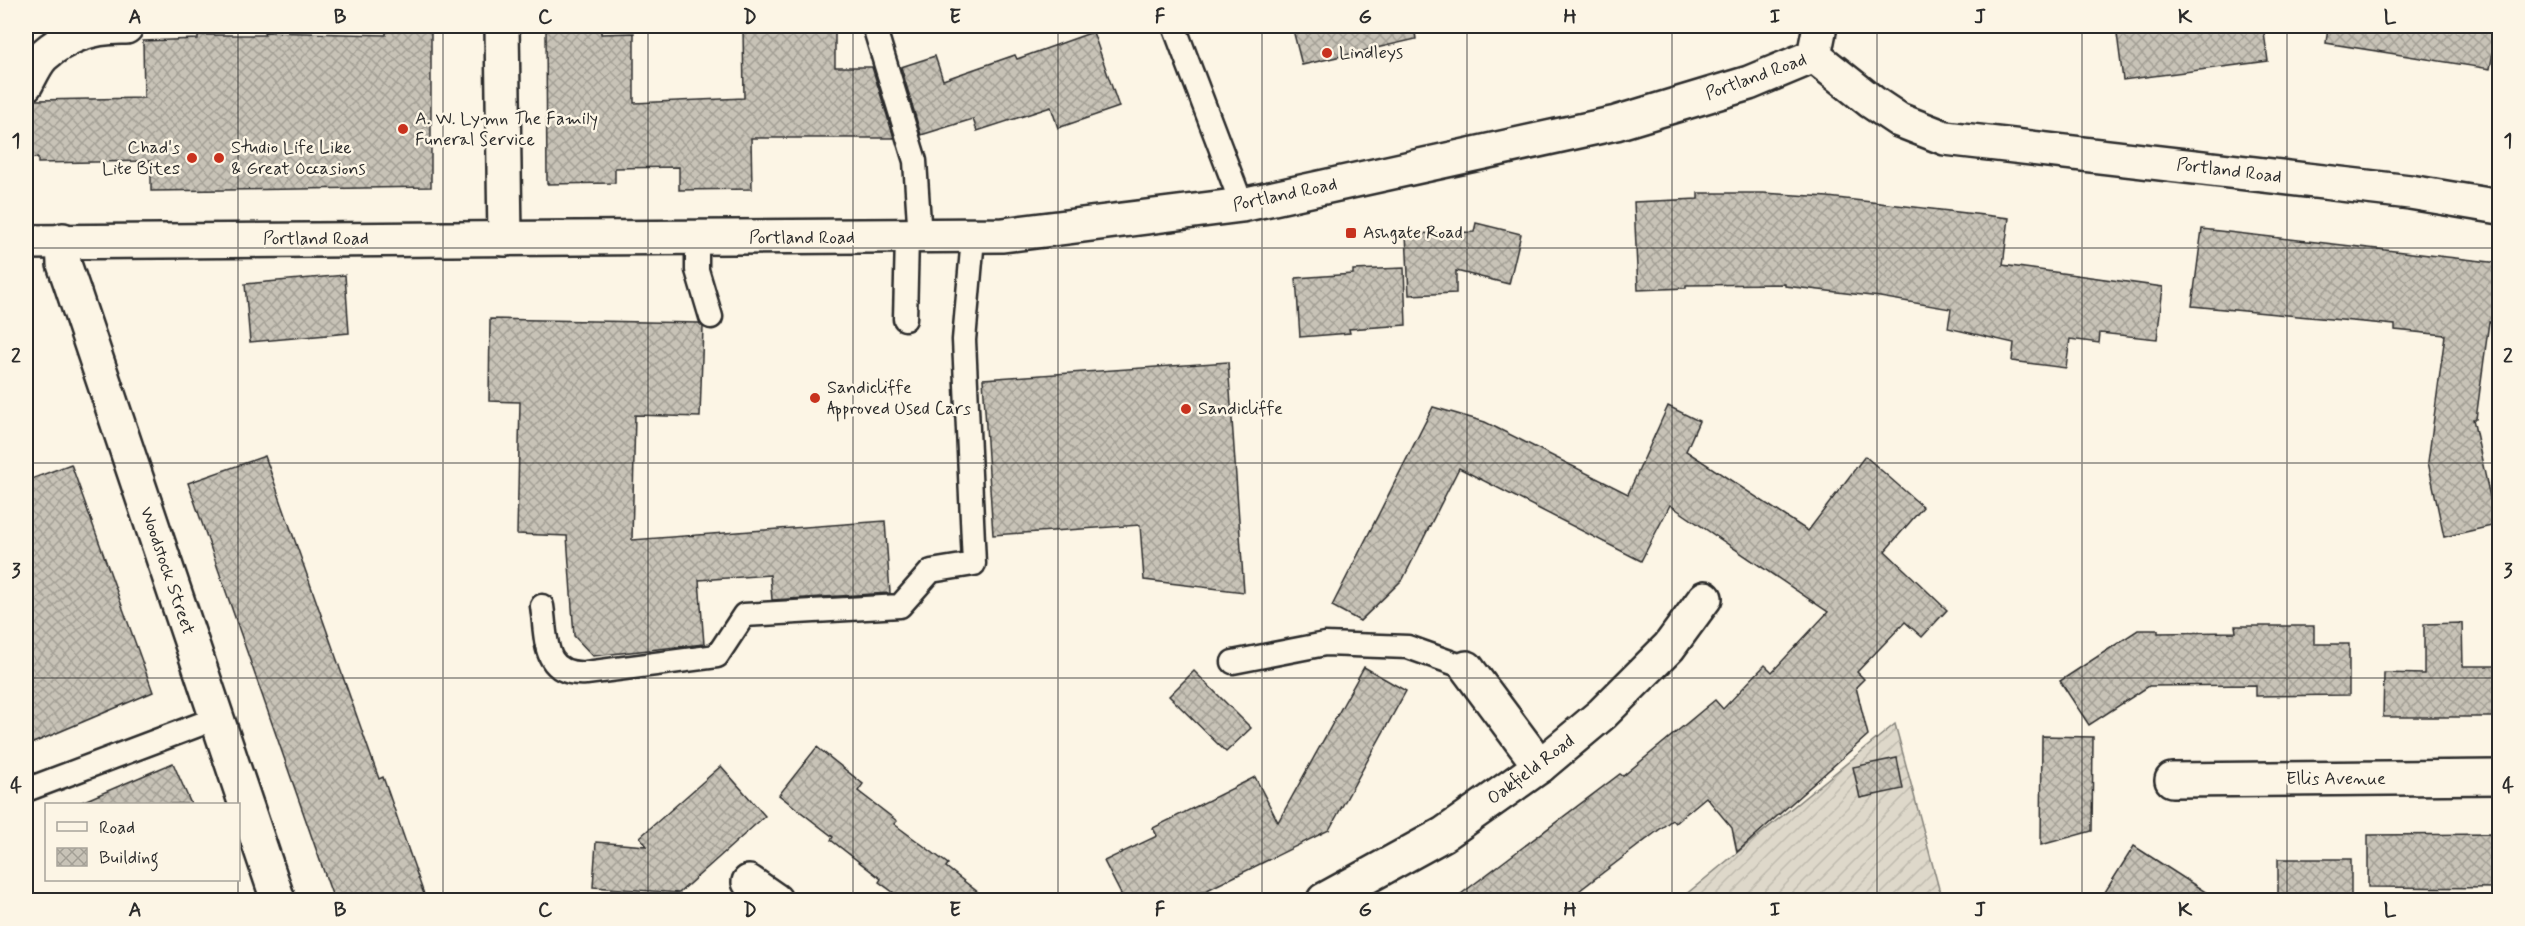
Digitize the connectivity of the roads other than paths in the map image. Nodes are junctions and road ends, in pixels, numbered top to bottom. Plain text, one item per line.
1 (502, 26) edge
2 (874, 26) edge
3 (1174, 26) edge
4 (126, 27) edge
5 (83, 29) edge
6 (1817, 41) edge
7 (26, 84) edge
8 (1242, 205) junction
9 (2499, 207) edge
10 (697, 238) junction
11 (914, 238) junction
12 (973, 238) junction
13 (505, 239) junction
14 (63, 240) junction
15 (26, 242) edge
16 (711, 317) dead end
17 (904, 319) dead end
18 (1705, 598) dead end
19 (542, 606) dead end
20 (1233, 662) dead end
21 (1467, 668) joint
22 (217, 718) junction
23 (1540, 766) junction
24 (2499, 777) edge
25 (2172, 780) dead end
26 (26, 790) edge
27 (278, 900) edge
28 (1324, 900) edge

1 - 13 street
2 - 11 lane
3 - 8 lane
4 - 5 street
5 - 7 street
6 - 8 street, Portland Road
6 - 9 street, Portland Road
8 - 12 street, Portland Road
10 - 11 street, Portland Road
10 - 13 street, Portland Road
10 - 16 lane
11 - 12 street, Portland Road
11 - 17 lane
12 - 19 lane
13 - 14 street, Portland Road
14 - 15 street, Portland Road
14 - 22 street, Woodstock Street
18 - 23 street, Oakfield Road
20 - 21 lane
21 - 23 street
22 - 26 lane
22 - 27 street, Woodstock Street
23 - 28 street, Oakfield Road
24 - 25 street, Ellis Avenue

